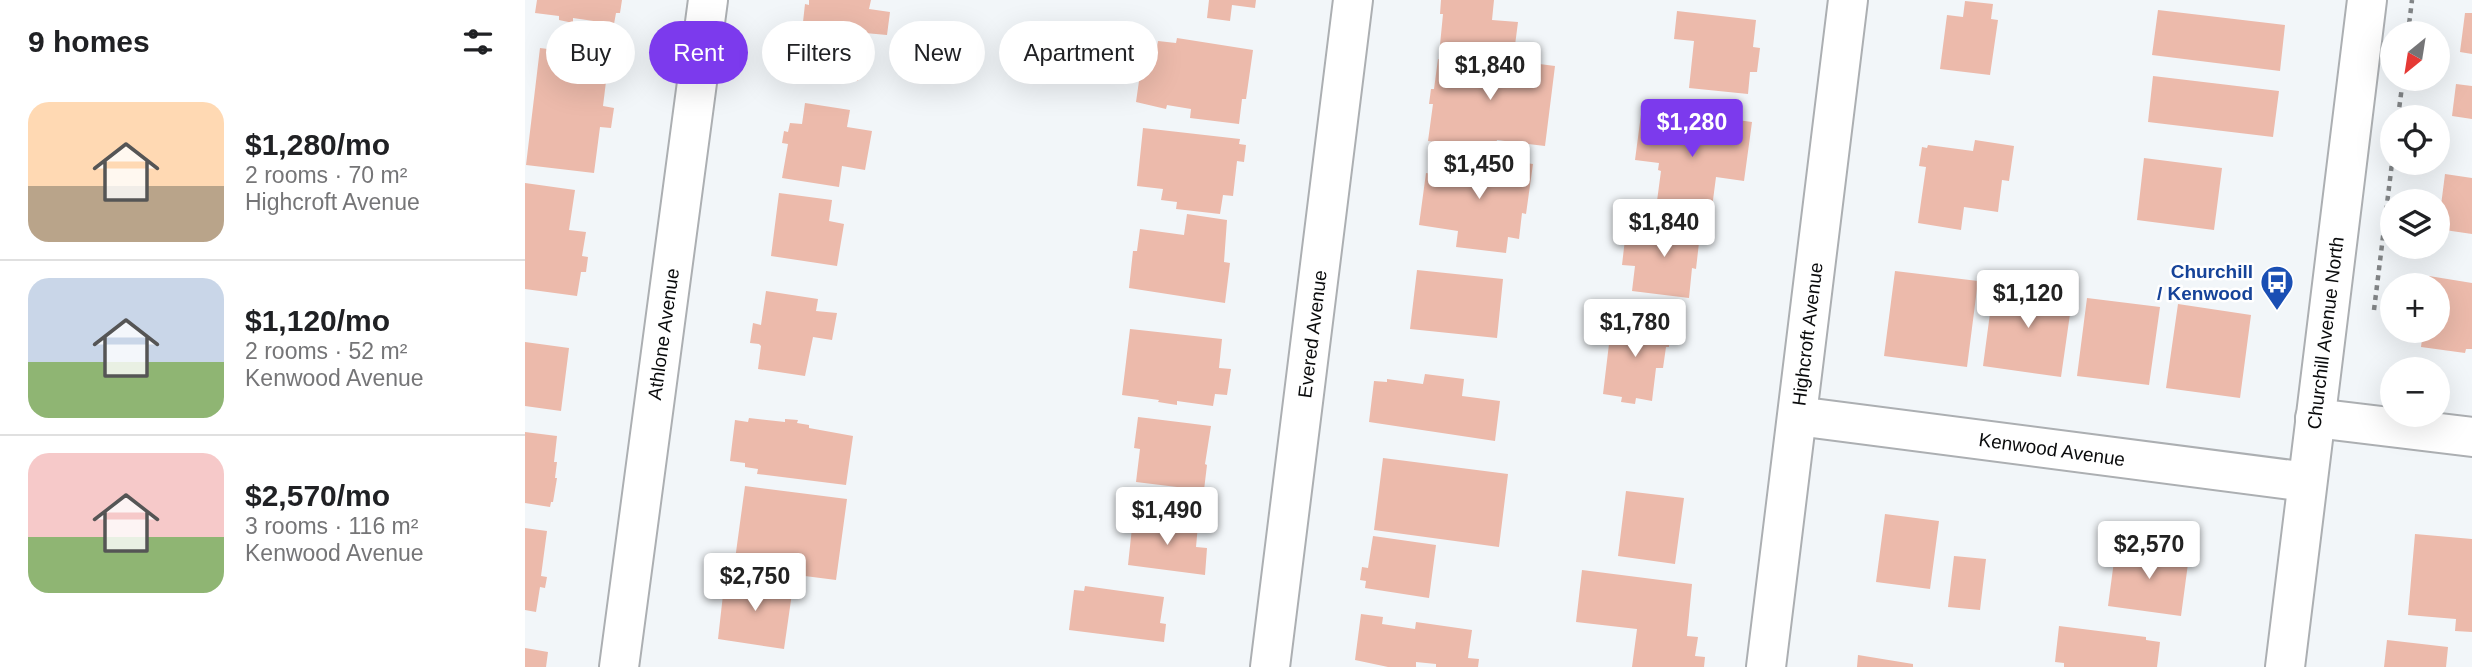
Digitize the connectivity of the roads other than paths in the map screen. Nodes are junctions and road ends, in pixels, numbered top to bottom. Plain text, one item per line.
1 (708, 0) edge
2 (1353, 0) edge
3 (1848, 0) edge
4 (2367, 0) edge
5 (1797, 416) junction
6 (2315, 418) junction
7 (2472, 437) edge
8 (2307, 482) junction
9 (619, 667) edge
10 (1270, 667) edge
11 (1766, 667) edge
12 (2285, 667) edge

1 - 9 street, Athlone Avenue
2 - 10 street, Evered Avenue
3 - 5 street, Highcroft Avenue
4 - 6 street, Churchill Avenue North
5 - 8 street, Kenwood Avenue
5 - 11 street, Highcroft Avenue
6 - 7 street
6 - 8 street, Churchill Avenue North
8 - 12 street, Churchill Avenue North

